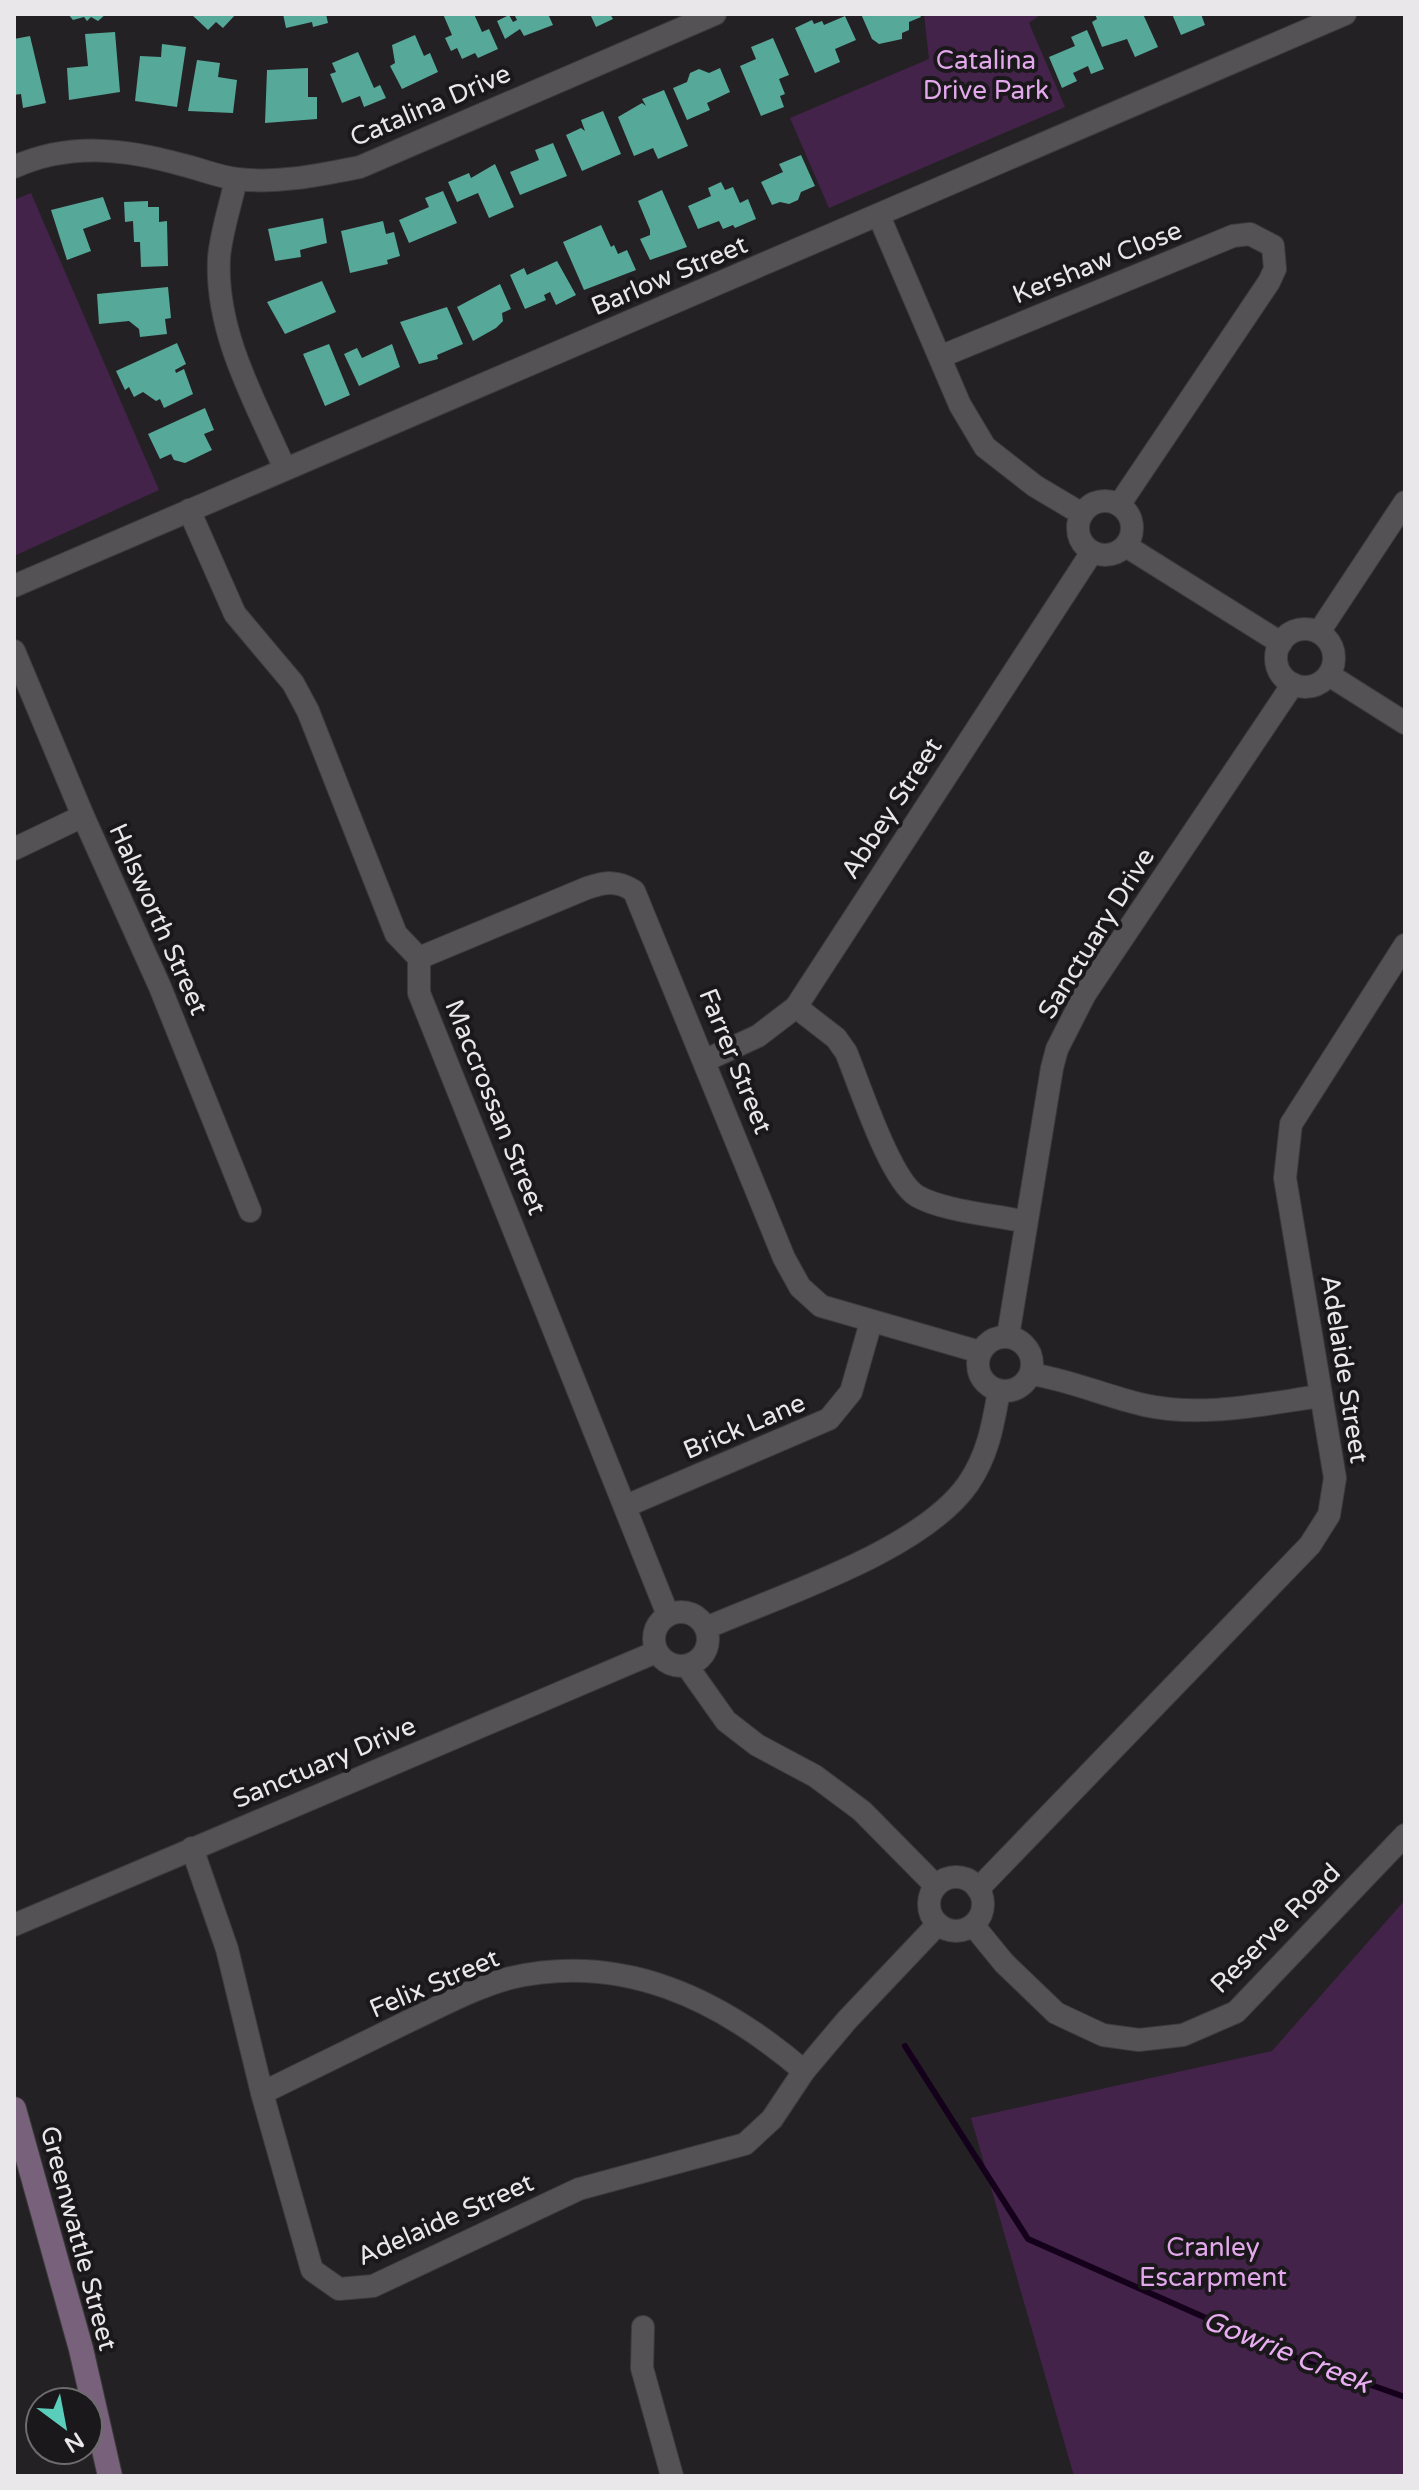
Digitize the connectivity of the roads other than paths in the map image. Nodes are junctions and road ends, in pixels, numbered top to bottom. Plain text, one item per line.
1 (715, 14) edge
2 (1345, 14) edge
3 (14, 167) edge
4 (236, 179) junction
5 (879, 216) junction
6 (942, 356) junction
7 (284, 467) junction
8 (1405, 502) edge
9 (1119, 505) junction
10 (189, 510) junction
11 (1082, 514) junction
12 (1126, 546) junction
13 (1092, 552) junction
14 (14, 586) edge
15 (1319, 632) junction
16 (1281, 643) junction
17 (14, 651) edge
18 (1329, 675) junction
19 (1293, 684) junction
20 (1405, 723) edge
21 (83, 816) junction
22 (14, 849) edge
23 (1405, 945) edge
24 (419, 958) junction
25 (796, 1007) junction
26 (706, 1060) junction
27 (250, 1211) dead end
28 (1026, 1222) junction
29 (871, 1322) junction
30 (1008, 1336) junction
31 (980, 1352) junction
32 (1031, 1374) junction
33 (999, 1391) junction
34 (1321, 1396) junction
35 (626, 1506) junction
36 (668, 1615) junction
37 (706, 1628) junction
38 (656, 1652) junction
39 (687, 1666) junction
40 (1405, 1835) edge
41 (192, 1848) junction
42 (936, 1886) junction
43 (978, 1889) junction
44 (938, 1924) junction
45 (14, 1925) edge
46 (973, 1925) junction
47 (804, 2071) junction
48 (262, 2093) junction
49 (14, 2109) edge
50 (643, 2327) dead end
51 (110, 2476) edge
52 (672, 2476) edge

1 - 4 street, Catalina Drive
2 - 5 street, Barlow Street
3 - 4 street, Catalina Drive
4 - 7 street
5 - 6 street
5 - 7 street, Barlow Street
6 - 9 street, Kershaw Close
6 - 11 street
7 - 10 street, Barlow Street
8 - 15 street
9 - 11 street
9 - 12 street
10 - 14 street, Barlow Street
10 - 24 street
11 - 13 street
12 - 13 street
12 - 16 street
13 - 25 street, Abbey Street
15 - 16 street
15 - 18 street
16 - 19 street
17 - 21 street, Halsworth Street
18 - 19 street
18 - 20 street
19 - 28 street, Sanctuary Drive
21 - 22 street
21 - 27 street, Halsworth Street
23 - 34 street, Adelaide Street
24 - 26 street, Farrer Street
24 - 35 street, Maccrossan Street
25 - 26 street, Abbey Street
25 - 28 street
26 - 29 street, Farrer Street
28 - 30 street, Sanctuary Drive
29 - 31 street, Farrer Street
29 - 35 street, Brick Lane
30 - 31 street
30 - 32 street
31 - 33 street
32 - 33 street
32 - 34 street
33 - 37 street
34 - 43 street, Adelaide Street
35 - 36 street, Maccrossan Street
36 - 37 street
36 - 38 street
37 - 39 street
38 - 39 street
38 - 41 street, Sanctuary Drive
39 - 42 street
40 - 46 street, Reserve Road
41 - 45 street, Sanctuary Drive
41 - 48 street, Adelaide Street
42 - 43 street
42 - 44 street
43 - 46 street
44 - 46 street
44 - 47 street, Adelaide Street
47 - 48 street, Felix Street
47 - 48 street, Adelaide Street
49 - 51 main road, Greenwattle Street
50 - 52 street

